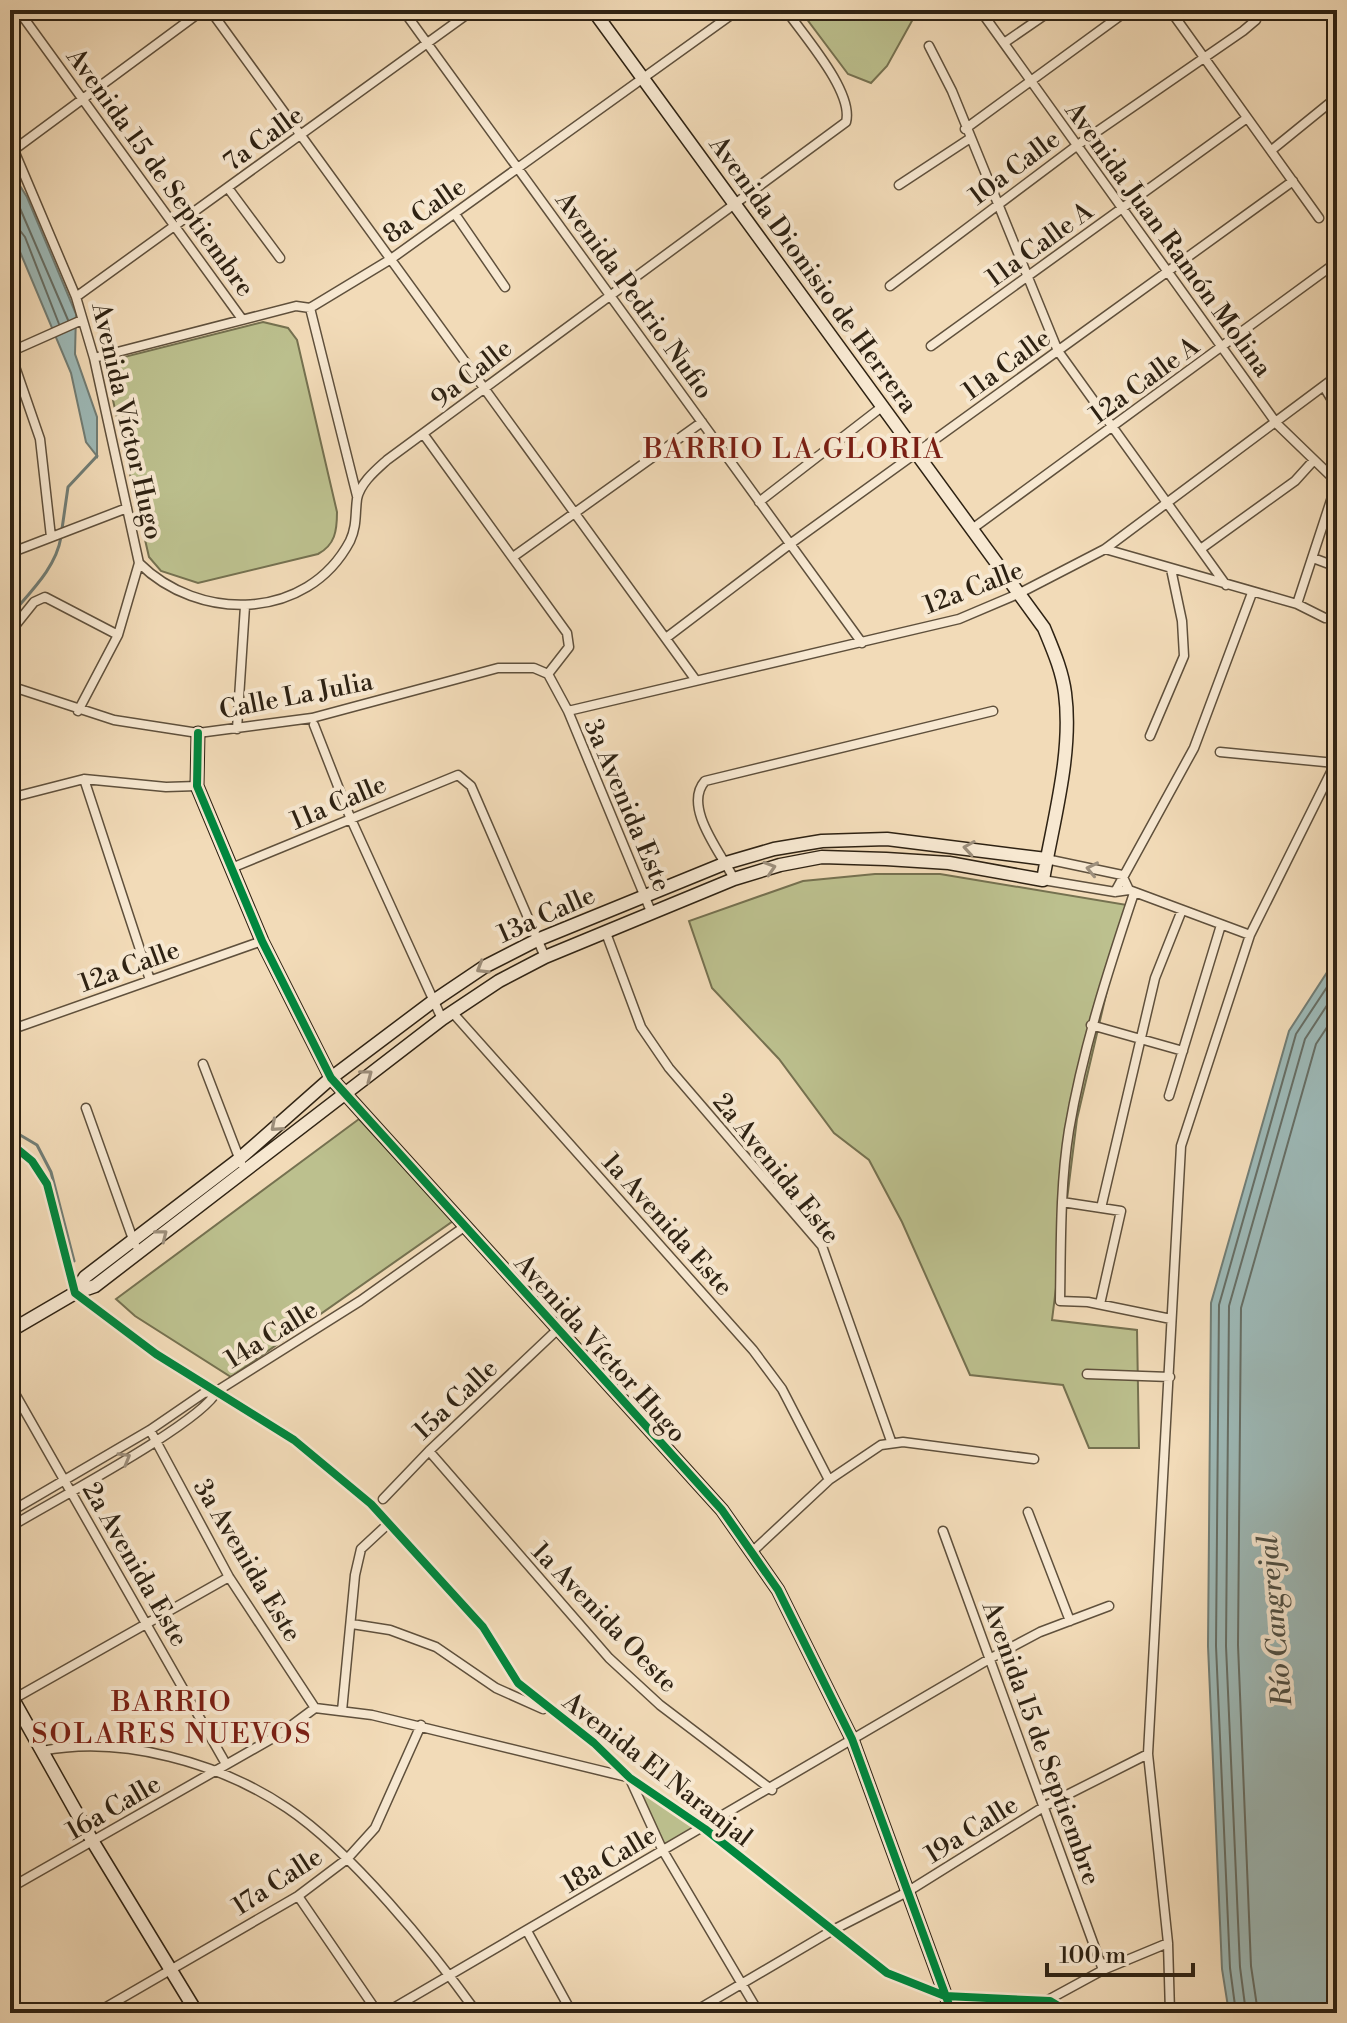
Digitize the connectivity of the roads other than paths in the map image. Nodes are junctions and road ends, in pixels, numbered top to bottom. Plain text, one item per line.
1 (18, 10) edge
2 (203, 10) edge
3 (210, 10) edge
4 (403, 10) edge
5 (473, 10) edge
6 (593, 10) edge
7 (738, 10) edge
8 (786, 10) edge
9 (980, 10) edge
10 (1052, 10) edge
11 (1128, 10) edge
12 (1170, 10) edge
13 (1258, 10) edge
14 (427, 43) junction
15 (1004, 43) junction
16 (929, 46) dead end
17 (1204, 57) junction
18 (643, 77) junction
19 (1032, 83) junction
20 (1337, 97) edge
21 (83, 100) junction
22 (1247, 118) junction
23 (965, 129) junction
24 (300, 135) junction
25 (969, 139) junction
26 (1079, 144) junction
27 (12, 145) edge
28 (1273, 149) junction
29 (518, 169) junction
30 (1293, 181) junction
31 (899, 185) dead end
32 (228, 188) junction
33 (736, 205) junction
34 (996, 206) junction
35 (1123, 208) junction
36 (455, 214) junction
37 (1319, 218) dead end
38 (175, 227) junction
39 (280, 258) dead end
40 (391, 259) junction
41 (1337, 262) edge
42 (1169, 270) junction
43 (1027, 278) junction
44 (890, 286) dead end
45 (505, 287) dead end
46 (609, 294) junction
47 (76, 297) junction
48 (310, 308) junction
49 (242, 319) junction
50 (82, 320) junction
51 (931, 346) dead end
52 (1223, 348) junction
53 (1058, 351) junction
54 (10, 352) edge
55 (94, 358) junction
56 (1337, 376) edge
57 (483, 386) junction
58 (1324, 387) junction
59 (883, 406) junction
60 (1335, 417) dead end
61 (702, 422) junction
62 (1277, 424) junction
63 (1111, 429) junction
64 (424, 435) junction
65 (917, 452) junction
66 (1314, 460) junction
67 (1337, 482) edge
68 (357, 496) junction
69 (759, 502) junction
70 (1166, 504) junction
71 (127, 508) junction
72 (574, 511) junction
73 (972, 529) junction
74 (51, 537) junction
75 (790, 544) junction
76 (1202, 548) junction
77 (1105, 549) junction
78 (10, 553) edge
79 (513, 557) junction
80 (1313, 558) junction
81 (139, 563) junction
82 (1337, 567) edge
83 (1171, 569) junction
84 (1226, 585) junction
85 (1252, 593) junction
86 (1018, 594) junction
87 (1297, 604) junction
88 (245, 606) junction
89 (1325, 618) dead end
90 (10, 632) edge
91 (118, 635) junction
92 (666, 638) junction
93 (862, 643) junction
94 (548, 674) junction
95 (695, 679) junction
96 (10, 686) edge
97 (78, 711) junction
98 (568, 711) junction
99 (993, 711) dead end
100 (314, 725) dead end
101 (237, 729) junction
102 (198, 733) junction
103 (1150, 736) dead end
104 (1220, 752) dead end
105 (1336, 762) edge
106 (84, 779) junction
107 (197, 786) junction
108 (10, 798) edge
109 (350, 817) junction
110 (887, 839) junction
111 (886, 859) junction
112 (1046, 859) junction
113 (726, 863) junction
114 (234, 867) junction
115 (1122, 875) junction
116 (734, 879) junction
117 (1043, 880) junction
118 (1115, 892) junction
119 (1131, 892) junction
120 (644, 895) junction
121 (1182, 910) junction
122 (652, 914) junction
123 (1221, 925) junction
124 (606, 933) junction
125 (1250, 935) junction
126 (537, 940) junction
127 (262, 941) junction
128 (545, 957) junction
129 (150, 980) junction
130 (432, 1002) junction
131 (447, 1016) junction
132 (1091, 1025) junction
133 (10, 1030) edge
134 (1141, 1039) junction
135 (1183, 1051) junction
136 (203, 1064) dead end
137 (331, 1078) junction
138 (344, 1092) junction
139 (1169, 1096) dead end
140 (86, 1108) dead end
141 (12, 1146) edge
142 (10, 1159) edge
143 (242, 1165) junction
144 (1062, 1202) junction
145 (1101, 1208) junction
146 (464, 1227) junction
147 (136, 1246) junction
148 (75, 1293) junction
149 (1100, 1304) junction
150 (1171, 1319) junction
151 (557, 1330) junction
152 (10, 1331) edge
153 (1087, 1374) dead end
154 (1170, 1377) junction
155 (10, 1385) edge
156 (217, 1391) junction
157 (150, 1430) junction
158 (156, 1441) junction
159 (891, 1441) junction
160 (429, 1451) junction
161 (1034, 1459) dead end
162 (829, 1480) junction
163 (64, 1481) junction
164 (70, 1491) junction
165 (383, 1499) dead end
166 (10, 1512) edge
167 (1028, 1512) dead end
168 (389, 1523) junction
169 (10, 1527) edge
170 (943, 1531) dead end
171 (753, 1551) junction
172 (229, 1577) junction
173 (1109, 1606) dead end
174 (1070, 1621) junction
175 (148, 1624) junction
176 (352, 1624) junction
177 (991, 1658) junction
178 (11, 1698) edge
179 (315, 1708) junction
180 (342, 1711) junction
181 (552, 1713) junction
182 (421, 1725) junction
183 (852, 1739) junction
184 (42, 1751) junction
185 (1148, 1754) junction
186 (226, 1764) junction
187 (215, 1770) junction
188 (630, 1778) junction
189 (772, 1790) junction
190 (1045, 1806) junction
191 (705, 1829) junction
192 (93, 1842) junction
193 (662, 1849) junction
194 (347, 1859) junction
195 (10, 1888) edge
196 (907, 1892) junction
197 (298, 1896) junction
198 (833, 1930) junction
199 (527, 1931) junction
200 (1168, 1943) junction
201 (171, 1968) junction
202 (1103, 1970) junction
203 (450, 1975) junction
204 (741, 1984) junction
205 (945, 1996) junction
206 (1050, 2001) junction
207 (10, 2008) edge
208 (13, 2013) edge
209 (96, 2013) edge
210 (197, 2013) edge
211 (378, 2013) edge
212 (385, 2013) edge
213 (477, 2013) edge
214 (572, 2013) edge
215 (692, 2013) edge
216 (759, 2013) edge
217 (952, 2013) edge
218 (1024, 2013) edge
219 (1070, 2013) edge
220 (1170, 2013) edge

1 - 21 street, Avenida 15 de Septiembre
2 - 21 street
3 - 24 street
4 - 14 street, Avenida Pedrio Nufio
5 - 14 street, 7a Calle
6 - 18 street, Avenida Dionisio de Herrera
7 - 18 street, 8a Calle
8 - 33 street, 9a Calle
9 - 15 street, Avenida Juan Ramón Molina
10 - 15 street
11 - 19 street
12 - 17 street
13 - 17 street, 10a Calle
14 - 24 street, 7a Calle
14 - 29 street, Avenida Pedrio Nufio
15 - 19 street, Avenida Juan Ramón Molina
16 - 23 street
17 - 22 street
17 - 26 street, 10a Calle
18 - 29 street, 8a Calle
18 - 33 street, Avenida Dionisio de Herrera
19 - 23 street
19 - 26 street, Avenida Juan Ramón Molina
20 - 28 street
21 - 27 street
21 - 38 street, Avenida 15 de Septiembre
22 - 28 street
22 - 35 street, 11a Calle A
23 - 25 street
24 - 32 street, 7a Calle
24 - 40 street
25 - 31 street
25 - 34 street
26 - 34 street, 10a Calle
26 - 35 street, Avenida Juan Ramón Molina
27 - 47 street, Avenida Víctor Hugo
28 - 30 street
29 - 36 street, 8a Calle
29 - 46 street, Avenida Pedrio Nufio
30 - 37 street
30 - 42 street, 11a Calle
32 - 38 street, 7a Calle
32 - 39 street
33 - 46 street, 9a Calle
33 - 59 street, Avenida Dionisio de Herrera
34 - 43 street
34 - 44 street, 10a Calle
35 - 42 street, Avenida Juan Ramón Molina
35 - 43 street, 11a Calle A
36 - 40 street, 8a Calle
36 - 45 street
38 - 47 street, 7a Calle
38 - 49 street, Avenida 15 de Septiembre
40 - 48 street, 8a Calle
40 - 57 street
41 - 52 street, 12a Calle A
42 - 52 street, Avenida Juan Ramón Molina
42 - 53 street, 11a Calle
43 - 51 street, 11a Calle A
43 - 53 street
46 - 57 street, 9a Calle
46 - 61 street, Avenida Pedrio Nufio
47 - 50 street, Avenida Víctor Hugo
48 - 49 street, 8a Calle
48 - 68 street
49 - 55 street, 8a Calle
50 - 54 street
50 - 55 street, Avenida Víctor Hugo
52 - 62 street, Avenida Juan Ramón Molina
52 - 63 street, 12a Calle A
53 - 63 street
53 - 65 street, 11a Calle
54 - 74 street
55 - 71 street, Avenida Víctor Hugo
56 - 58 street, 12a Calle
57 - 64 street, 9a Calle
57 - 72 street
58 - 60 street
58 - 62 street, 12a Calle
59 - 65 street, Avenida Dionisio de Herrera
59 - 69 street
61 - 69 street, Avenida Pedrio Nufio
61 - 72 street
62 - 66 street, Avenida Juan Ramón Molina
62 - 70 street, 12a Calle
63 - 70 street
63 - 73 street, 12a Calle A
64 - 68 street, 9a Calle
64 - 79 street
65 - 73 street, Avenida Dionisio de Herrera
65 - 75 street, 11a Calle
66 - 67 street, Avenida Juan Ramón Molina
66 - 76 street
67 - 80 street
68 - 88 street
69 - 75 street, Avenida Pedrio Nufio
70 - 76 street
70 - 77 street, 12a Calle
71 - 74 street
71 - 81 street, Avenida Víctor Hugo
72 - 79 street
72 - 92 street
73 - 86 street, Avenida Dionisio de Herrera
74 - 78 street
75 - 92 street, 11a Calle
75 - 93 street, Avenida Pedrio Nufio
76 - 84 street
77 - 83 street
77 - 86 street, 12a Calle
79 - 94 street
80 - 82 street
80 - 87 street
81 - 88 street
81 - 91 street, Avenida Víctor Hugo
83 - 84 street
83 - 103 street
84 - 85 street
85 - 87 street
85 - 115 street
86 - 93 street, 12a Calle
86 - 112 street, Avenida Dionisio de Herrera
87 - 89 street
88 - 101 street
90 - 91 street
91 - 97 street, Avenida Víctor Hugo
92 - 95 street
93 - 95 street, 12a Calle
94 - 98 street
94 - 101 street, Calle La Julia
95 - 98 street, 12a Calle
96 - 97 street, Calle La Julia
97 - 102 street, Calle La Julia
98 - 120 street, 3a Avenida Este
99 - 113 street
100 - 109 street, 1a Avenida Este
101 - 102 street, Calle La Julia
102 - 107 street, Avenida Víctor Hugo
104 - 105 street
105 - 125 street
106 - 107 street
106 - 108 street
106 - 129 street
107 - 114 street, Avenida Víctor Hugo
109 - 114 street, 11a Calle
109 - 126 street, 11a Calle
109 - 130 street, 1a Avenida Este
110 - 111 street
112 -> 110 street, 13a Calle
110 - 113 street, 13a Calle
116 -> 111 street, 13a Calle
111 - 117 street, 13a Calle
115 -> 112 street, 13a Calle
112 - 117 street, Avenida Dionisio de Herrera
113 - 116 street
113 - 120 street, 13a Calle
114 - 127 street, Avenida Víctor Hugo
115 - 118 street
115 - 119 street
116 - 122 street, 13a Calle
117 - 118 street, 13a Calle
118 - 119 street, 13a Calle
119 - 121 street, 13a Calle
119 - 132 street
120 - 122 street, 3a Avenida Este
120 - 126 street, 13a Calle
121 - 123 street, 13a Calle
121 - 134 street
122 - 124 street, 13a Calle
123 - 125 street, 13a Calle
123 - 135 street
124 - 128 street, 13a Calle
124 - 159 street, 2a Avenida Este
125 - 150 street
126 - 128 street
126 -> 130 street, 13a Calle
127 - 129 street, 12a Calle
127 - 137 street, Avenida Víctor Hugo
128 - 131 street, 13a Calle
129 - 133 street, 12a Calle
130 - 131 street, 1a Avenida Este
130 - 137 street, 13a Calle
138 -> 131 street, 13a Calle
131 - 162 street, 1a Avenida Este
132 - 134 street
132 - 144 street
134 - 135 street
134 - 145 street
135 - 139 street
136 - 143 street
137 - 138 street, Avenida Víctor Hugo
137 -> 143 street, 13a Calle
138 - 143 street, 13a Calle
138 - 146 street, Avenida Víctor Hugo
140 - 147 street
141 - 142 street
141 - 148 street
143 - 147 street, 13a Calle
144 - 145 street
144 - 149 street
145 - 149 street
146 - 151 street, Avenida Víctor Hugo
146 - 156 street, 14a Calle
147 - 148 street, 13a Calle
148 - 152 street, 13a Calle
148 - 156 street, Avenida El Naranjal
149 - 150 street
150 - 154 street
151 - 160 street, 15a Calle
151 - 171 street, Avenida Víctor Hugo
153 - 154 street
154 - 185 street
155 - 163 street, 2a Avenida Este
156 - 157 street, 14a Calle
156 - 158 street
156 - 168 street, Avenida El Naranjal
157 - 158 street, 3a Avenida Este
157 - 163 street, 14a Calle
164 -> 158 street
158 - 172 street, 3a Avenida Este
159 - 161 street
159 - 162 street
160 - 165 street, 15a Calle
160 - 189 street, 1a Avenida Oeste
162 - 171 street
163 - 164 street, 2a Avenida Este
163 - 166 street, 14a Calle
164 - 169 street
164 - 175 street, 2a Avenida Este
167 - 174 street
168 - 176 street
168 - 181 street, Avenida El Naranjal
170 - 177 street, Avenida 15 de Septiembre
171 - 183 street, Avenida Víctor Hugo
172 - 175 street
172 - 179 street, 3a Avenida Este
173 - 174 street, 18a Calle
174 - 177 street, 18a Calle
175 - 178 street
175 - 186 street, 2a Avenida Este
176 - 180 street
176 - 181 street
177 - 183 street, 18a Calle
177 - 190 street, Avenida 15 de Septiembre
178 - 184 street
179 - 180 street
179 - 186 street, 16a Calle
180 - 182 street
181 - 188 street, Avenida El Naranjal
182 - 188 street
182 - 194 street, 17a Calle
183 - 189 street, 18a Calle
183 - 196 street, Avenida Víctor Hugo
184 - 187 street
184 - 192 street
185 - 190 street, 19a Calle
185 - 200 street
186 - 187 street, 16a Calle
187 - 192 street, 16a Calle
187 - 194 street
188 - 191 street, Avenida El Naranjal
188 - 193 street
189 - 191 street, 18a Calle
190 - 196 street, 19a Calle
190 - 202 street, Avenida 15 de Septiembre
191 - 193 street, 18a Calle
191 - 198 street, Avenida El Naranjal
192 - 195 street, 16a Calle
192 - 201 street
193 - 199 street, 18a Calle
193 - 204 street
194 - 197 street, 17a Calle
194 - 203 street
196 - 198 street, 19a Calle
196 - 205 street, Avenida Víctor Hugo
197 - 201 street, 17a Calle
197 - 211 street
198 - 204 street, 19a Calle
198 - 205 street, Avenida El Naranjal
199 - 203 street, 18a Calle
199 - 214 street
200 - 202 street
200 - 220 street
201 - 209 street, 17a Calle
201 - 210 street
202 - 206 street
203 - 212 street, 18a Calle
203 - 213 street
204 - 215 street, 19a Calle
204 - 216 street
205 - 206 street, Avenida El Naranjal
205 - 217 street, Avenida Víctor Hugo
206 - 218 street
206 - 219 street, Avenida El Naranjal
207 - 208 street

